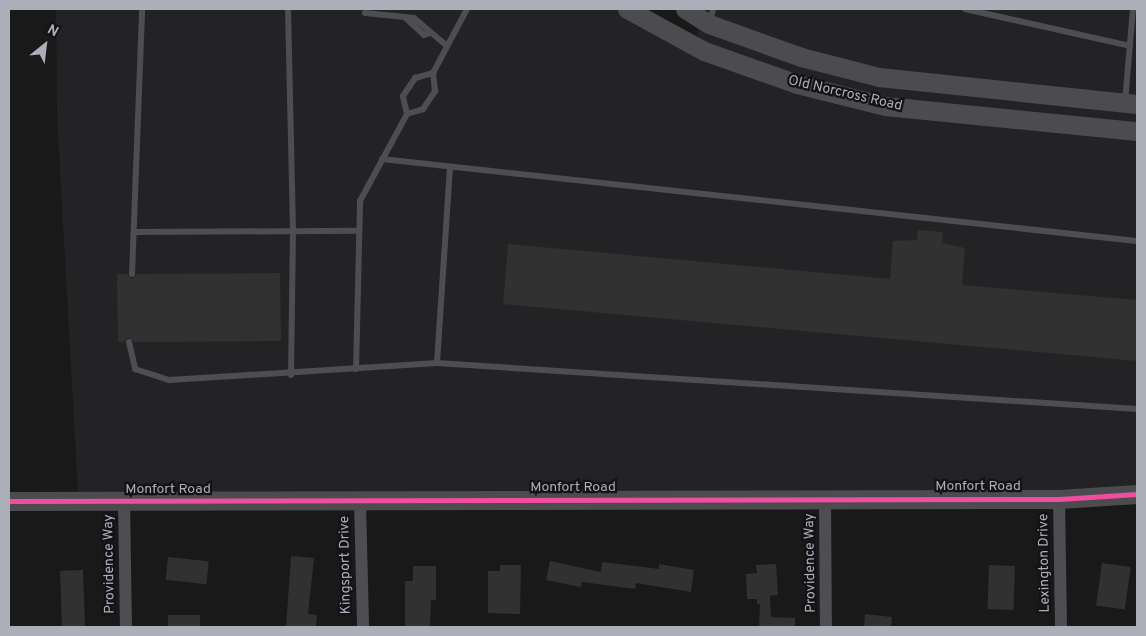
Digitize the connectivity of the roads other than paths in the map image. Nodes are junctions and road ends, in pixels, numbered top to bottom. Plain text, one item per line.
1 (142, 9) edge
2 (288, 9) edge
3 (467, 9) edge
4 (627, 9) edge
5 (685, 9) edge
6 (965, 9) edge
7 (1133, 9) edge
8 (365, 13) dead end
9 (711, 16) edge
10 (448, 46) junction
11 (1130, 46) junction
12 (433, 73) junction
13 (1131, 104) edge
14 (407, 114) junction
15 (1137, 131) edge
16 (382, 159) junction
17 (450, 167) junction
18 (358, 231) junction
19 (136, 232) junction
20 (293, 232) junction
21 (1137, 241) edge
22 (132, 274) dead end
23 (129, 342) dead end
24 (437, 363) junction
25 (356, 368) junction
26 (291, 375) junction
27 (1137, 409) edge
28 (1137, 494) edge
29 (825, 498) junction
30 (1059, 499) junction
31 (9, 501) edge
32 (124, 501) junction
33 (360, 501) junction
34 (126, 627) edge
35 (363, 627) edge
36 (826, 627) edge
37 (1061, 627) edge

1 - 19 lane
2 - 20 lane
3 - 10 lane
4 - 15 street, Old Norcross Road
5 - 9 street, Old Norcross Road
6 - 11 lane
7 - 11 lane
8 - 10 lane
9 - 13 street, Old Norcross Road
10 - 12 lane
11 - 13 lane
12 - 14 lane
12 - 14 lane
14 - 16 lane
16 - 17 lane
16 - 18 lane
17 - 21 lane
17 - 24 lane
18 - 20 lane
18 - 25 lane
19 - 20 lane
19 - 22 lane
20 - 26 lane
23 - 26 lane
24 - 25 lane
24 - 27 lane
25 - 26 lane
28 - 30 street, Monfort Road
29 - 30 street, Monfort Road
29 - 33 street, Monfort Road
29 - 36 street, Providence Way
30 - 37 street, Lexington Drive
31 - 32 street, Monfort Road
32 - 33 street, Monfort Road
32 - 34 street, Providence Way
33 - 35 street, Kingsport Drive

